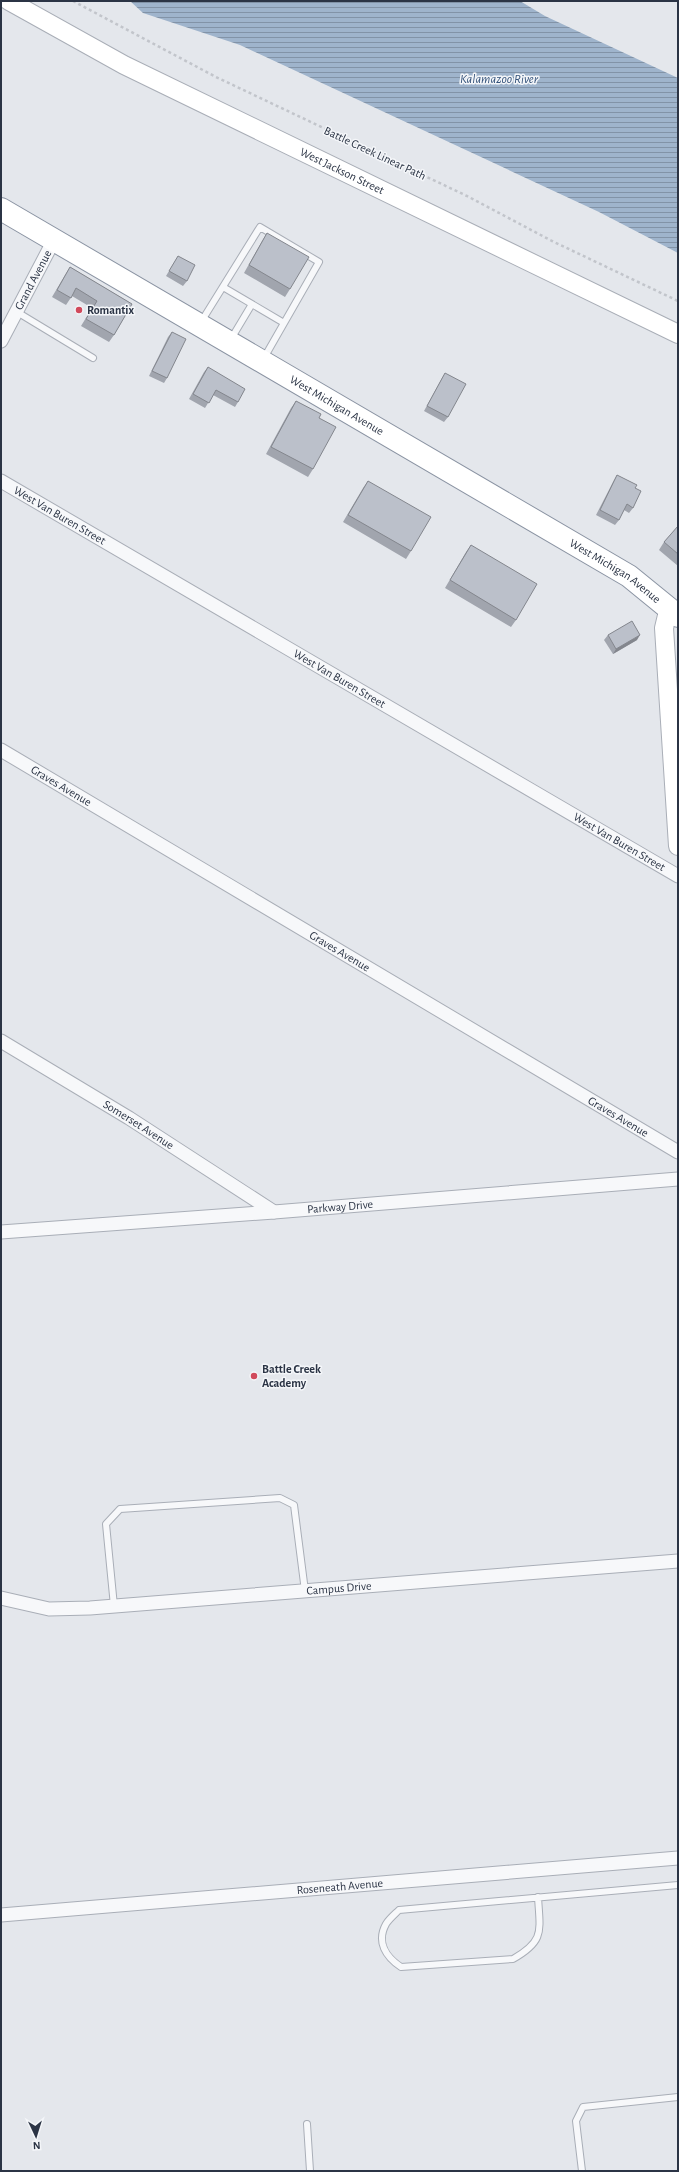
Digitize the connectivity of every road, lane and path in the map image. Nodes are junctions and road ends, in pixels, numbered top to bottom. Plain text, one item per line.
1 (9, 1) edge
2 (73, 1) edge
3 (1, 209) edge
4 (54, 240) junction
5 (223, 287) junction
6 (678, 301) edge
7 (252, 304) junction
8 (17, 312) junction
9 (284, 323) junction
10 (200, 325) junction
11 (678, 334) edge
12 (1, 341) edge
13 (230, 342) junction
14 (93, 358) dead end
15 (262, 362) junction
16 (1, 481) edge
17 (673, 612) edge
18 (1, 750) edge
19 (678, 846) edge
20 (678, 876) edge
21 (1, 1041) edge
22 (678, 1152) edge
23 (678, 1179) edge
24 (274, 1212) junction
25 (1, 1232) edge
26 (678, 1561) edge
27 (305, 1591) junction
28 (1, 1598) edge
29 (114, 1606) junction
30 (678, 1858) edge
31 (678, 1885) edge
32 (538, 1897) junction
33 (1, 1915) edge
34 (678, 2097) edge
35 (307, 2124) dead end
36 (310, 2171) edge
37 (582, 2171) edge

1 - 11 street, West Jackson Street
2 - 6 path, Battle Creek Linear Path
3 - 4 highway, West Michigan Avenue
4 - 8 street, Grand Avenue
4 - 10 highway, West Michigan Avenue
5 - 7 lane
5 - 9 lane
5 - 10 lane
7 - 9 lane
7 - 13 lane
8 - 12 street, Grand Avenue
8 - 14 lane
9 - 15 lane
10 - 13 highway, West Michigan Avenue
13 - 15 highway, West Michigan Avenue
15 - 17 highway, West Michigan Avenue
16 - 20 street, West Van Buren Street
17 - 19 street
18 - 22 street, Graves Avenue
21 - 24 street, Somerset Avenue
23 - 24 street, Parkway Drive
24 - 25 street, Parkway Drive
26 - 27 street, Campus Drive
27 - 29 street, Campus Drive
27 - 29 lane
28 - 29 street, Campus Drive
30 - 33 street, Roseneath Avenue
31 - 32 lane
32 - 32 lane
34 - 37 lane
35 - 36 lane

